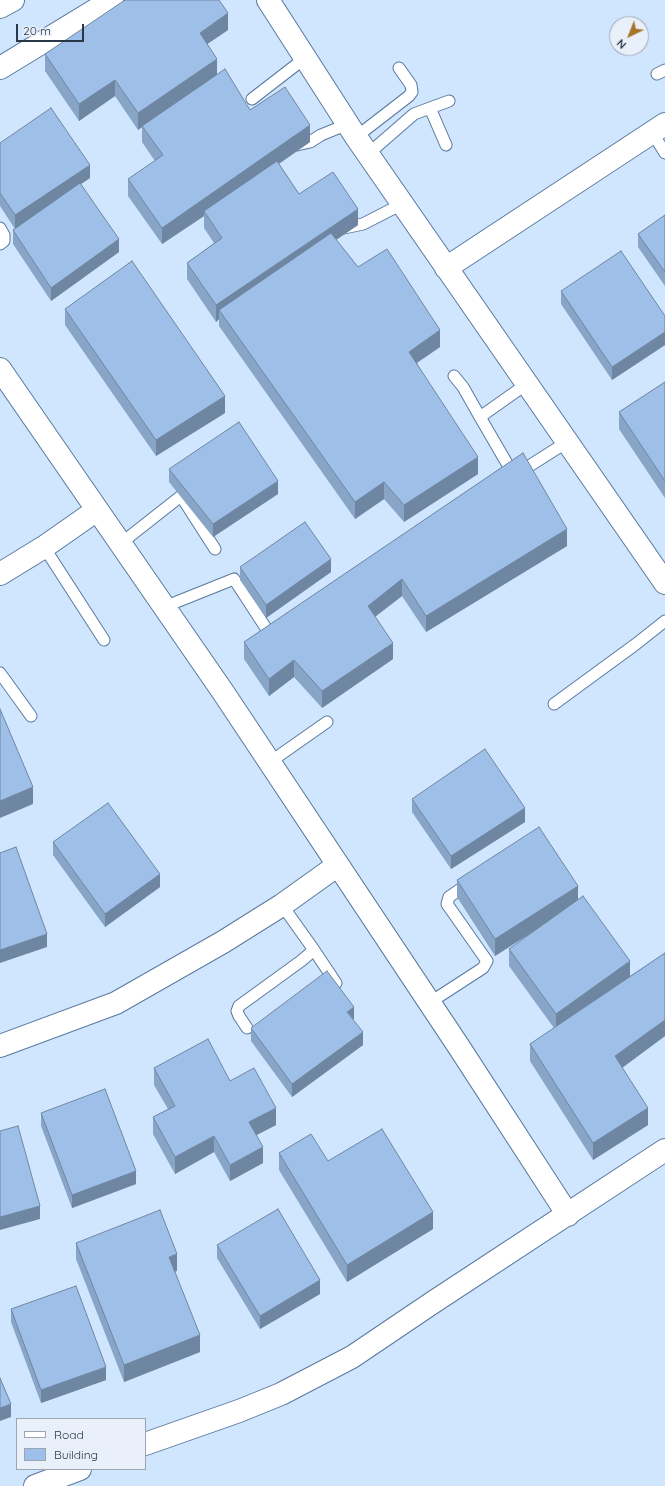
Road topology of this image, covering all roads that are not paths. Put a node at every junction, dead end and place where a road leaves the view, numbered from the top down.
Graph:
1 (13, 0) edge
2 (112, 0) edge
3 (268, 0) edge
4 (0, 7) edge
5 (306, 58) junction
6 (0, 68) edge
7 (399, 68) dead end
8 (252, 99) dead end
9 (449, 100) dead end
10 (430, 108) junction
11 (658, 128) edge
12 (352, 130) junction
13 (446, 146) dead end
14 (287, 148) edge
15 (368, 154) junction
16 (665, 154) edge
17 (402, 204) junction
18 (0, 228) edge
19 (334, 229) edge
20 (0, 244) edge
21 (446, 268) junction
22 (0, 369) edge
23 (454, 376) dead end
24 (528, 383) junction
25 (480, 417) junction
26 (567, 442) junction
27 (190, 488) edge
28 (181, 496) junction
29 (97, 510) junction
30 (120, 544) junction
31 (44, 547) junction
32 (215, 549) dead end
33 (0, 574) edge
34 (665, 582) edge
35 (164, 607) junction
36 (665, 621) edge
37 (104, 640) dead end
38 (275, 643) edge
39 (0, 674) edge
40 (554, 704) dead end
41 (31, 716) dead end
42 (327, 722) dead end
43 (270, 762) junction
44 (338, 865) junction
45 (480, 876) edge
46 (282, 905) junction
47 (314, 950) junction
48 (336, 983) edge
49 (429, 1003) junction
50 (247, 1028) dead end
51 (0, 1046) edge
52 (665, 1150) edge
53 (568, 1215) junction
54 (146, 1444) edge
55 (77, 1470) edge
56 (35, 1486) edge

1 - 4 street
2 - 6 street
3 - 5 street
5 - 8 lane
5 - 12 street
7 - 12 lane
9 - 10 lane
10 - 13 lane
10 - 15 lane
11 - 16 lane
11 - 21 street
12 - 14 lane
12 - 15 street
15 - 17 street
17 - 19 lane
17 - 21 street
18 - 20 lane
21 - 24 street
22 - 29 street
23 - 25 lane
24 - 25 lane
24 - 26 street
25 - 26 lane
26 - 34 street
27 - 28 lane
28 - 30 lane
28 - 32 lane
29 - 30 street
29 - 31 street
30 - 35 street
31 - 33 street
31 - 37 lane
35 - 38 lane
35 - 43 street
36 - 40 lane
39 - 41 lane
42 - 43 lane
43 - 44 street
44 - 46 street
44 - 49 street
45 - 49 lane
46 - 47 lane
46 - 51 street
47 - 48 lane
47 - 50 lane
49 - 53 street
52 - 53 street
53 - 54 street
55 - 56 street

